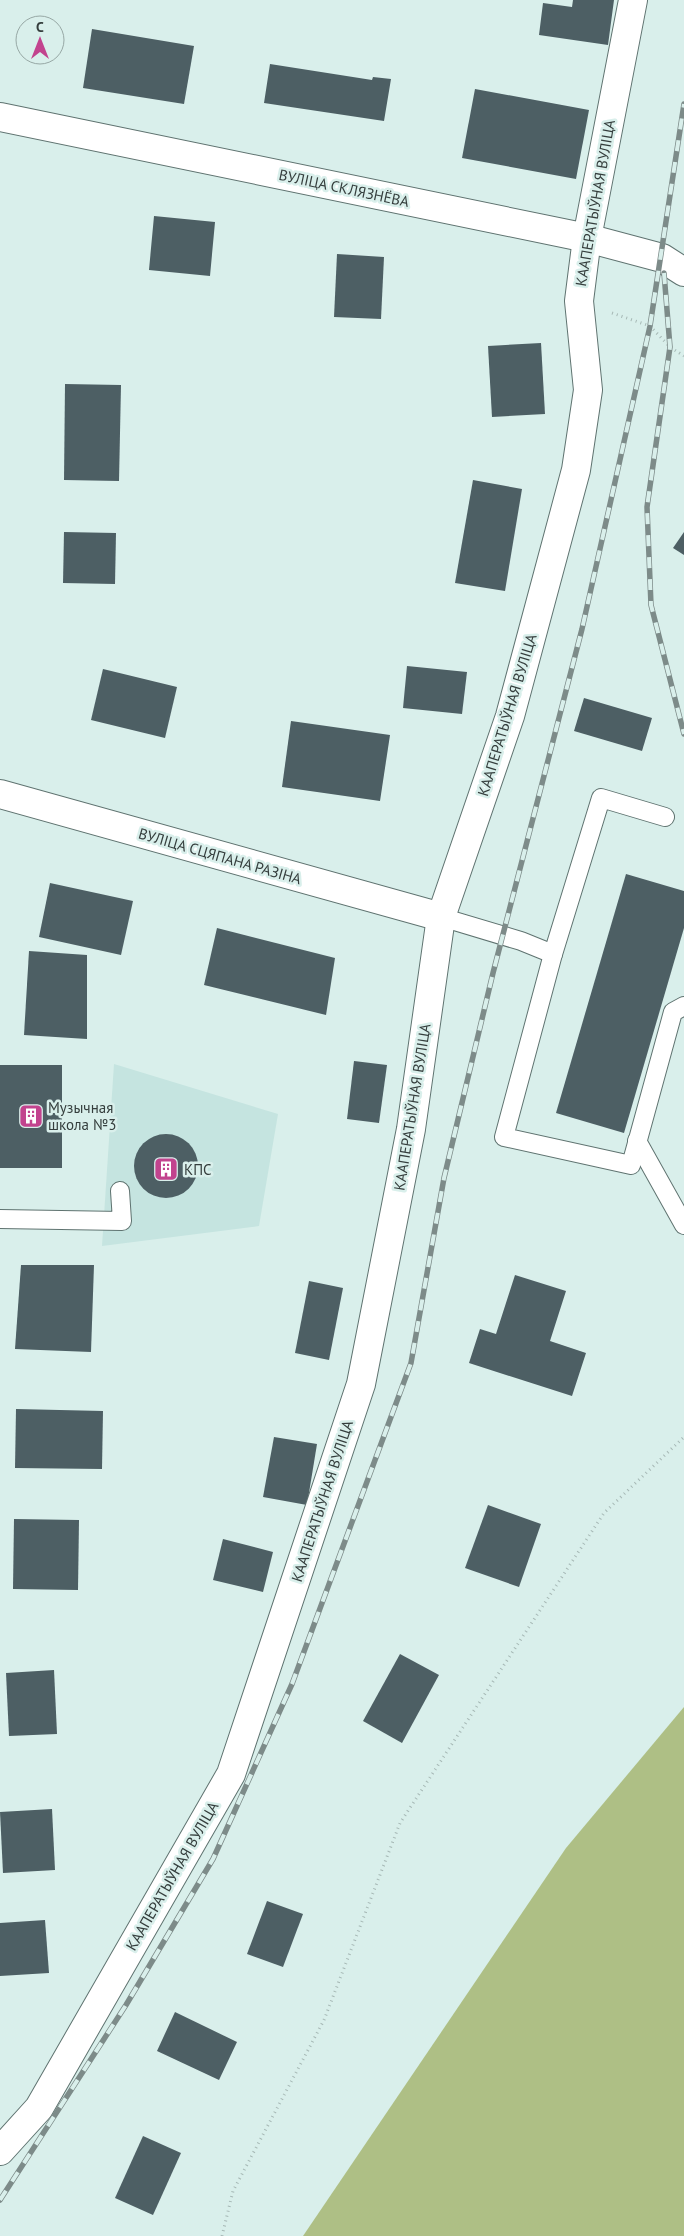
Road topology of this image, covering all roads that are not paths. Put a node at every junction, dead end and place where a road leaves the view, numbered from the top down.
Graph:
1 (633, 0) edge
2 (0, 117) edge
3 (586, 238) junction
4 (684, 272) edge
5 (0, 794) edge
6 (665, 817) dead end
7 (441, 917) junction
8 (553, 954) junction
9 (684, 1006) edge
10 (637, 1142) junction
11 (120, 1191) dead end
12 (0, 1219) edge
13 (684, 1225) edge
14 (0, 2151) edge

1 - 3 street, КААПЕРАТЫЎНАЯ ВУЛІЦА
2 - 3 street, ВУЛІЦА СКЛЯЗНЁВА
3 - 4 street, ВУЛІЦА СКЛЯЗНЁВА
3 - 7 street, КААПЕРАТЫЎНАЯ ВУЛІЦА
5 - 7 street, ВУЛІЦА СЦЯПАНА РАЗІНА
6 - 8 lane
7 - 8 lane
7 - 14 street, КААПЕРАТЫЎНАЯ ВУЛІЦА
8 - 10 lane
9 - 10 lane
10 - 13 lane
11 - 12 lane

